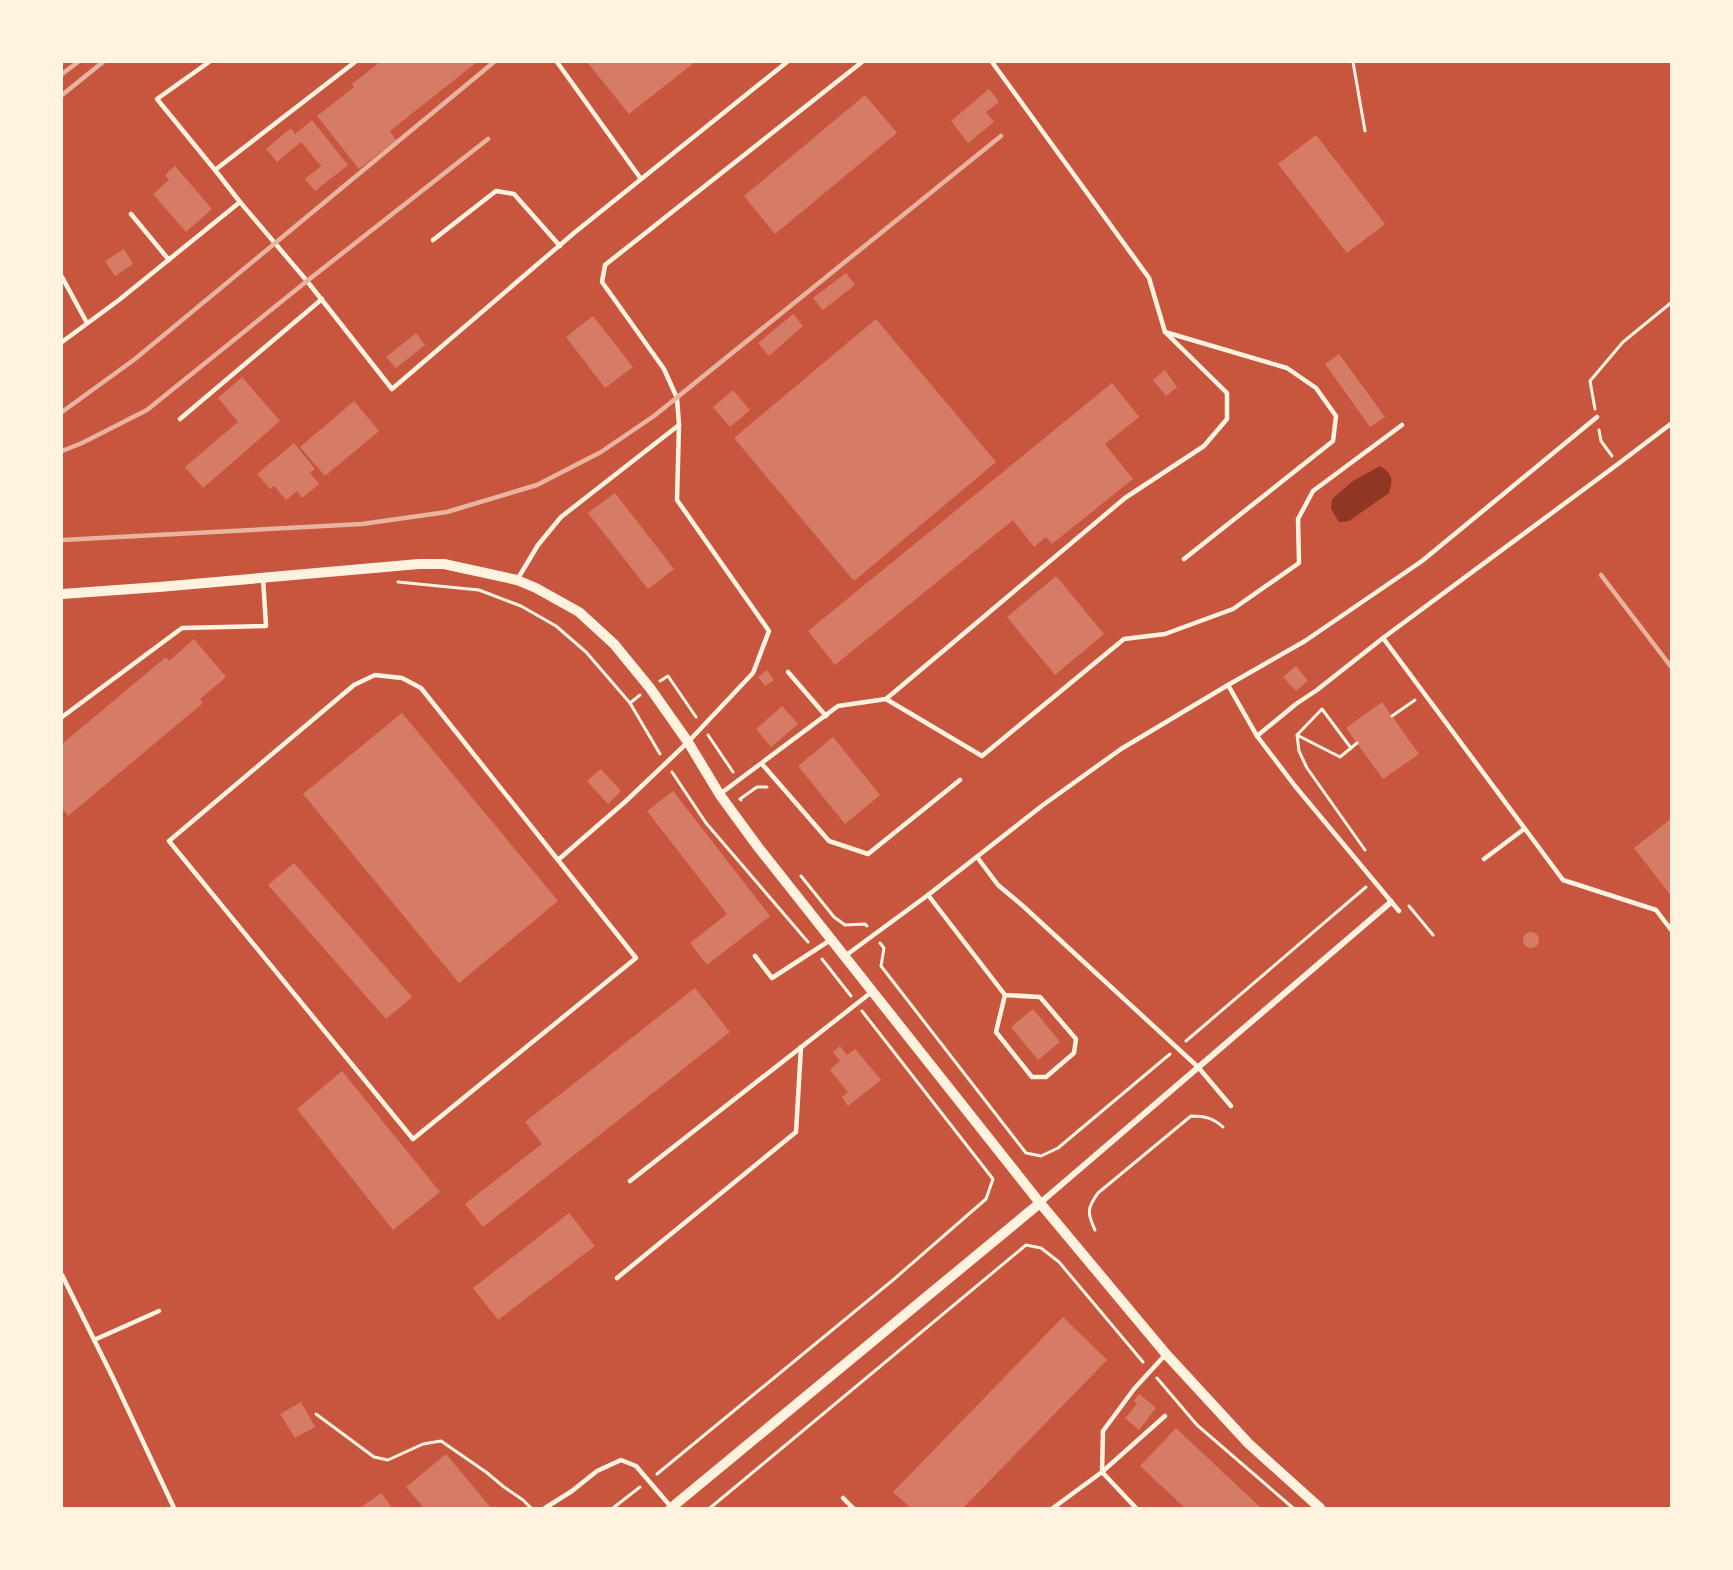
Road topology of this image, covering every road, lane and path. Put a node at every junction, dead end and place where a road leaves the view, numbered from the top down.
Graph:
1 (209, 62) edge
2 (355, 62) edge
3 (557, 62) edge
4 (787, 62) edge
5 (862, 62) edge
6 (992, 62) edge
7 (1353, 62) edge
8 (1365, 131) dead end
9 (215, 170) junction
10 (641, 179) junction
11 (240, 202) junction
12 (132, 214) dead end
13 (433, 240) dead end
14 (560, 246) junction
15 (169, 260) junction
16 (62, 277) edge
17 (322, 299) junction
18 (1671, 302) edge
19 (87, 323) junction
20 (1165, 332) junction
21 (62, 342) edge
22 (1597, 417) junction
23 (180, 419) dead end
24 (1671, 423) edge
25 (679, 425) junction
26 (1402, 425) dead end
27 (1618, 464) junction
28 (1184, 559) dead end
29 (263, 578) junction
30 (517, 580) junction
31 (388, 582) dead end
32 (62, 594) edge
33 (1383, 638) junction
34 (788, 672) dead end
35 (1228, 685) junction
36 (1424, 694) junction
37 (886, 699) junction
38 (826, 716) junction
39 (1392, 716) dead end
40 (62, 717) edge
41 (1297, 735) junction
42 (1257, 736) junction
43 (688, 742) junction
44 (1357, 743) dead end
45 (1352, 747) junction
46 (666, 763) junction
47 (762, 764) junction
48 (960, 780) dead end
49 (777, 782) junction
50 (720, 795) junction
51 (747, 808) dead end
52 (1524, 828) junction
53 (1368, 854) dead end
54 (977, 857) junction
55 (1484, 859) dead end
56 (558, 860) junction
57 (798, 872) dead end
58 (1374, 881) junction
59 (927, 896) junction
60 (1404, 900) dead end
61 (1391, 902) junction
62 (1399, 911) dead end
63 (1671, 931) edge
64 (874, 935) junction
65 (1433, 935) dead end
66 (832, 939) junction
67 (815, 950) junction
68 (755, 956) dead end
69 (845, 956) junction
70 (873, 991) junction
71 (1005, 994) junction
72 (857, 1004) junction
73 (801, 1047) junction
74 (1177, 1048) junction
75 (1198, 1067) junction
76 (1231, 1106) dead end
77 (1223, 1127) dead end
78 (630, 1180) dead end
79 (1040, 1203) junction
80 (1095, 1230) dead end
81 (1026, 1245) dead end
82 (62, 1275) edge
83 (617, 1278) dead end
84 (159, 1311) dead end
85 (94, 1340) junction
86 (1166, 1354) junction
87 (316, 1414) dead end
88 (1165, 1416) dead end
89 (1102, 1472) junction
90 (649, 1480) junction
91 (843, 1497) dead end
92 (671, 1508) edge
93 (174, 1509) edge
94 (531, 1509) edge
95 (545, 1509) edge
96 (614, 1509) edge
97 (710, 1509) edge
98 (853, 1509) edge
99 (1053, 1509) edge
100 (1136, 1509) edge
101 (1320, 1509) edge

1 - 9 lane
2 - 9 lane
3 - 10 lane
4 - 10 lane
5 - 25 lane
6 - 20 lane
7 - 8 path
9 - 11 lane
10 - 14 lane
11 - 15 lane
11 - 17 lane
12 - 15 lane
13 - 14 lane
14 - 17 lane
15 - 19 lane
16 - 19 lane
17 - 23 lane
18 - 22 path
19 - 21 lane
20 - 28 lane
20 - 37 lane
22 - 27 path
22 - 35 lane
24 - 27 lane
25 - 30 lane
25 - 43 lane
26 - 37 lane
27 - 33 lane
29 - 30 street
29 - 32 street
29 - 40 lane
30 - 43 street
31 - 46 path
33 - 36 lane
33 - 42 lane
34 - 38 lane
35 - 42 lane
35 - 54 lane
36 - 39 path
36 - 52 lane
37 - 38 lane
38 - 47 lane
41 - 45 path
41 - 45 path
41 - 53 path
42 - 58 lane
43 - 46 lane
43 - 50 street
44 - 45 path
46 - 56 lane
46 - 67 path
47 - 49 lane
47 - 50 lane
48 - 49 lane
49 - 51 path
50 - 66 street
52 - 55 lane
52 - 63 lane
54 - 59 lane
54 - 74 lane
56 - 56 lane
57 - 64 path
58 - 61 lane
58 - 74 path
59 - 64 lane
59 - 71 lane
60 - 65 path
61 - 62 lane
61 - 75 street
64 - 69 lane
64 - 74 path
66 - 67 lane
66 - 69 street
67 - 68 lane
67 - 72 path
69 - 70 street
70 - 72 lane
70 - 79 street
71 - 71 lane
72 - 73 lane
72 - 90 path
73 - 78 lane
73 - 83 lane
74 - 75 lane
75 - 76 lane
75 - 79 street
77 - 80 path
79 - 86 street
79 - 92 street
81 - 97 path
82 - 85 lane
84 - 85 lane
85 - 93 lane
86 - 89 lane
86 - 101 street
87 - 94 path
88 - 89 lane
89 - 99 lane
89 - 100 lane
90 - 92 lane
90 - 95 lane
90 - 96 path
91 - 98 lane

